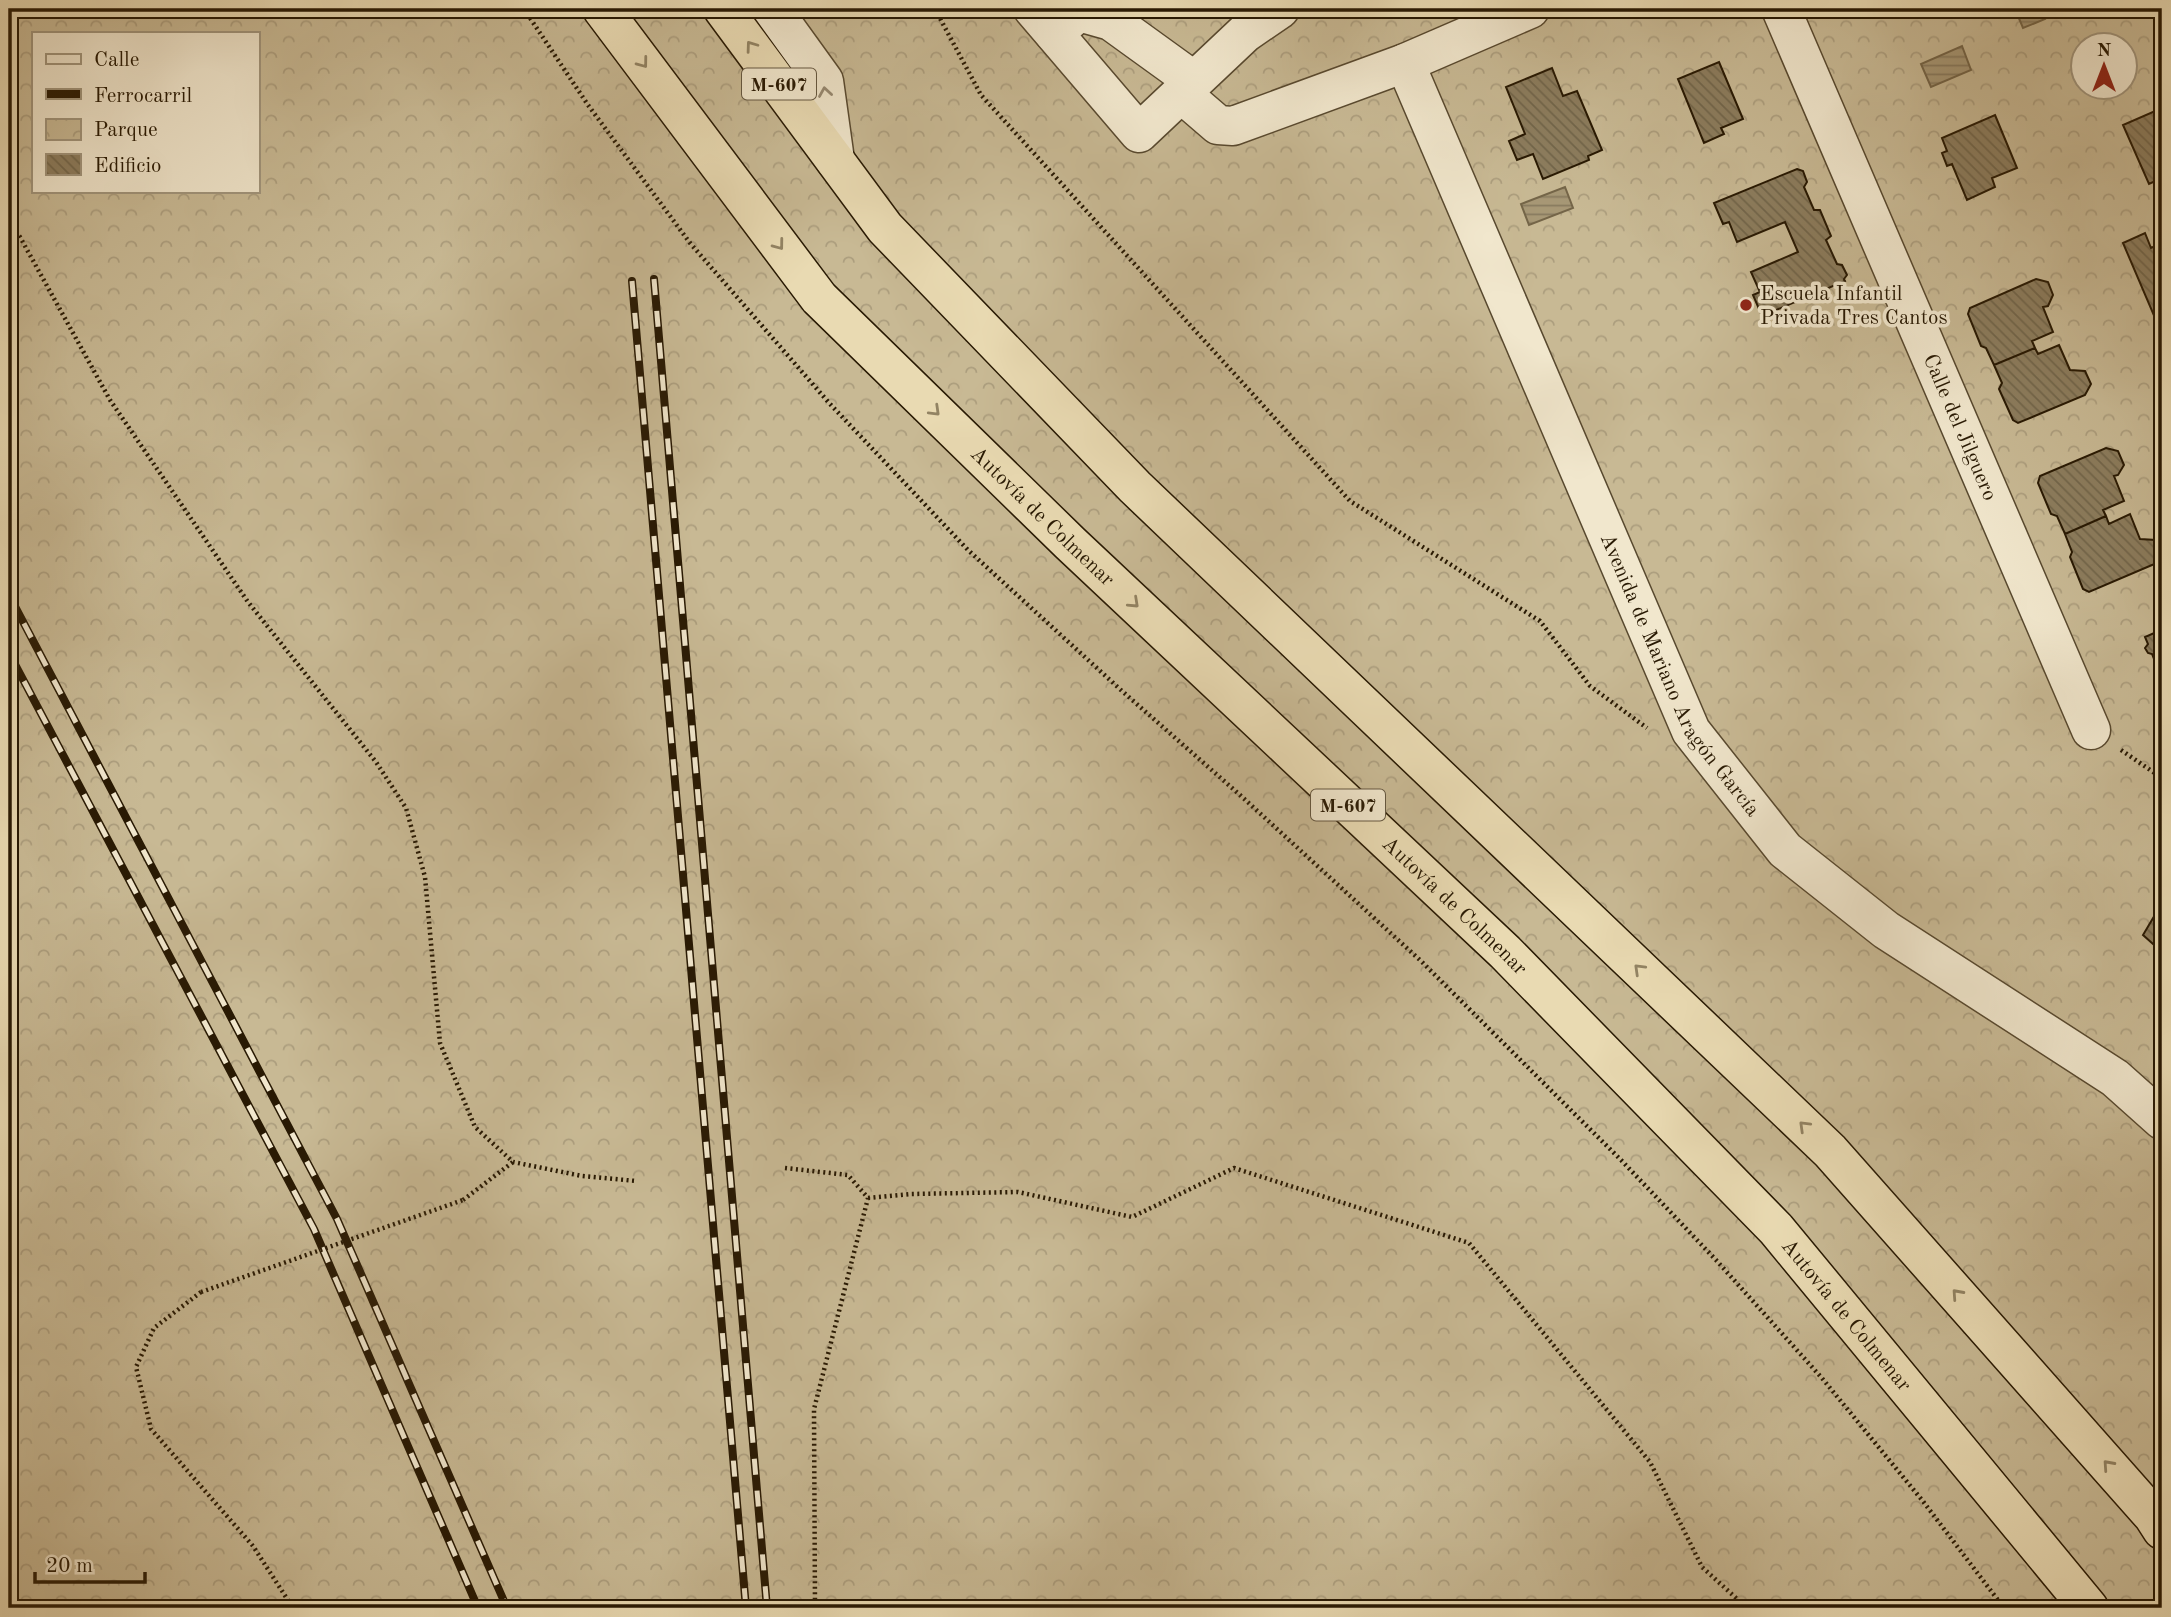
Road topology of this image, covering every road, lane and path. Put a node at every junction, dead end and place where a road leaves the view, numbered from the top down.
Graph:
1 (524, 9) edge
2 (602, 9) edge
3 (723, 9) edge
4 (772, 9) edge
5 (935, 9) edge
6 (1280, 9) edge
7 (1530, 9) edge
8 (1782, 9) edge
9 (1043, 21) edge
10 (1405, 63) junction
11 (1188, 88) junction
12 (835, 160) junction
13 (9, 223) edge
14 (2091, 730) joint
15 (1655, 733) dead end
16 (2162, 778) edge
17 (2162, 1120) edge
18 (513, 1162) junction
19 (785, 1168) dead end
20 (636, 1181) dead end
21 (868, 1198) junction
22 (2159, 1523) edge
23 (293, 1608) edge
24 (815, 1608) edge
25 (1748, 1608) edge
26 (2004, 1608) edge
27 (2089, 1608) edge

1 - 26 path
2 -> 27 highway, Autovía de Colmenar / M-607
12 -> 3 highway, M-607
12 -> 4 street
5 - 15 path
6 - 11 street
7 - 10 street
8 - 14 street, Calle del Jilguero
9 - 11 street
9 - 11 street
10 - 11 street
10 - 17 street, Avenida de Mariano Aragón García
22 -> 12 highway, M-607
13 - 18 path
14 - 16 path
18 - 20 path
18 - 23 path, bridge
19 - 21 path
21 - 24 path
21 - 25 path

